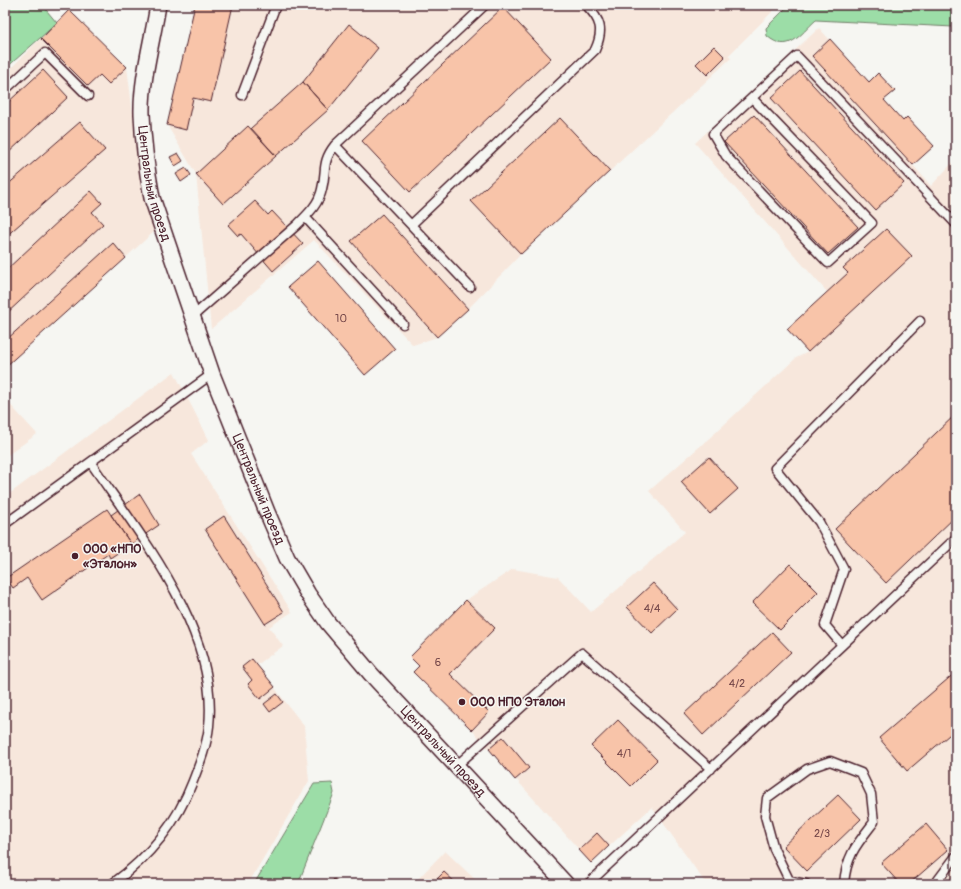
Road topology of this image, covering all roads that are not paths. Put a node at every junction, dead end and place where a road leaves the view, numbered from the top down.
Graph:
1 (158, 5) edge
2 (276, 5) edge
3 (485, 5) edge
4 (586, 5) edge
5 (5, 90) edge
6 (242, 95) dead end
7 (88, 96) dead end
8 (752, 98) junction
9 (335, 145) junction
10 (305, 217) junction
11 (412, 224) junction
12 (956, 224) edge
13 (470, 287) dead end
14 (192, 317) junction
15 (920, 321) dead end
16 (403, 324) dead end
17 (212, 374) junction
18 (91, 462) junction
19 (5, 524) edge
20 (956, 538) edge
21 (842, 645) junction
22 (456, 766) junction
23 (711, 769) junction
24 (956, 856) edge
25 (560, 882) edge
26 (112, 884) edge
27 (588, 884) edge
28 (806, 884) edge
29 (844, 884) edge
30 (935, 884) edge

1 - 14 street, Центральный проезд
2 - 6 lane
3 - 9 lane
4 - 11 lane
5 - 7 lane
8 - 8 lane
8 - 12 lane
9 - 10 lane
9 - 11 lane
10 - 14 lane
10 - 16 lane
11 - 13 lane
14 - 17 street, Центральный проезд
15 - 21 lane
17 - 18 lane
17 - 22 street, Центральный проезд
18 - 19 lane
18 - 26 lane
20 - 21 lane
21 - 23 lane
22 - 23 lane
22 - 25 street, Центральный проезд
23 - 27 lane
24 - 30 lane
28 - 29 lane

